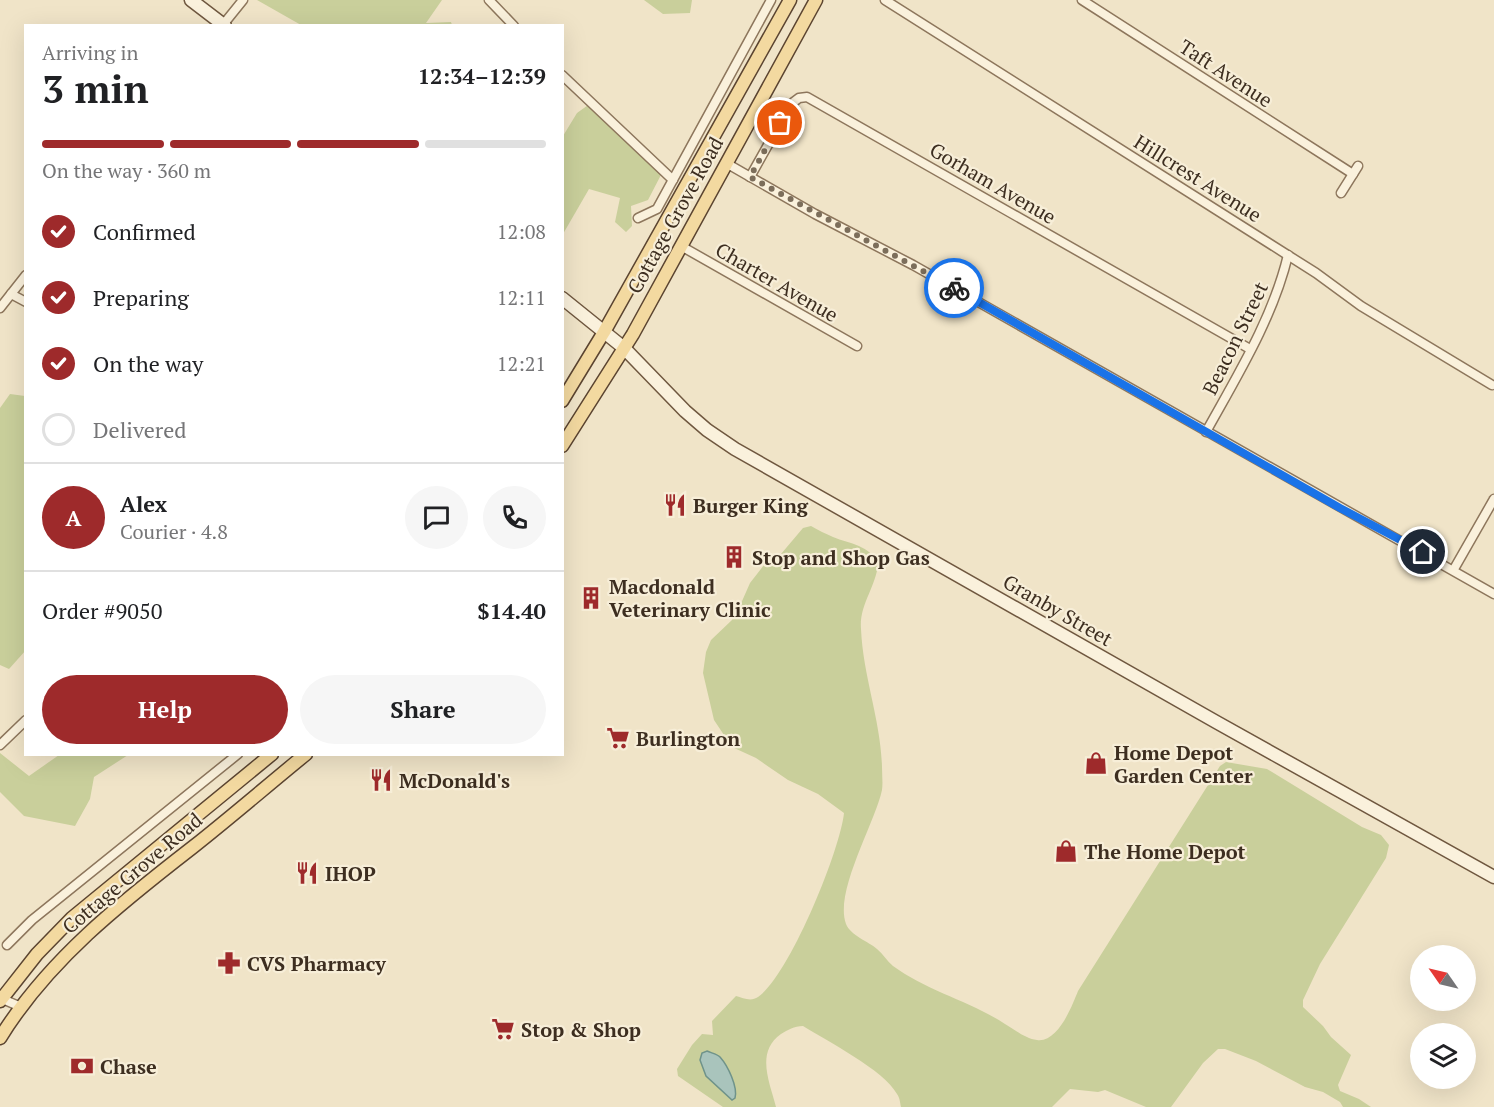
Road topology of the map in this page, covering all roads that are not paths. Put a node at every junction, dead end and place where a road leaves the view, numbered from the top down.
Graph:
1 (191, 0) edge
2 (243, 0) edge
3 (489, 0) edge
4 (771, 0) edge
5 (790, 0) edge
6 (816, 0) edge
7 (885, 0) edge
8 (1082, 0) edge
9 (223, 24) edge
10 (225, 24) edge
11 (512, 24) edge
12 (564, 77) edge
13 (726, 163) junction
14 (1358, 166) dead end
15 (1353, 174) junction
16 (750, 177) junction
17 (673, 180) junction
18 (1341, 193) dead end
19 (638, 219) dead end
20 (681, 246) junction
21 (1288, 255) junction
22 (24, 278) edge
23 (11, 294) junction
24 (564, 300) edge
25 (24, 301) edge
26 (0, 308) edge
27 (604, 332) junction
28 (857, 346) dead end
29 (624, 348) junction
30 (1250, 349) junction
31 (1492, 385) dead end
32 (564, 398) edge
33 (1206, 432) junction
34 (564, 443) edge
35 (1494, 499) edge
36 (1454, 569) junction
37 (1494, 594) edge
38 (24, 722) edge
39 (0, 745) edge
40 (235, 756) edge
41 (270, 756) edge
42 (304, 756) edge
43 (181, 829) junction
44 (194, 846) junction
45 (1494, 877) edge
46 (7, 945) dead end
47 (1, 999) edge
48 (21, 1008) junction
49 (0, 1038) edge

1 - 9 main road
2 - 10 street
3 - 11 street
4 - 17 street, Cottage Grove Road
5 - 27 main road, Cottage Grove Road
6 - 13 main road, Cottage Grove Road
7 - 21 street, Hillcrest Avenue
8 - 15 street, Taft Avenue
12 - 17 street
13 - 16 street
13 - 20 main road, Cottage Grove Road
14 - 15 street
15 - 18 street
16 - 30 street, Gorham Avenue
16 - 33 street
17 - 19 street, Cottage Grove Road
20 - 28 street, Charter Avenue
20 - 29 main road, Cottage Grove Road
21 - 30 street, Beacon Street
21 - 31 street, Hillcrest Avenue
22 - 23 street
23 - 25 street
23 - 26 street
24 - 27 main road, Granby Street
27 - 29 main road, Granby Street
27 - 32 main road, Cottage Grove Road
29 - 34 main road, Cottage Grove Road
29 - 45 main road, Granby Street
30 - 33 street, Beacon Street
33 - 36 street
35 - 36 street
36 - 37 street
38 - 39 street
40 - 46 street, Cottage Grove Road
41 - 43 main road, Cottage Grove Road
42 - 44 main road, Cottage Grove Road
43 - 44 main road
43 - 47 main road, Cottage Grove Road
44 - 48 main road, Cottage Grove Road
47 - 48 street
48 - 49 main road, Cottage Grove Road

